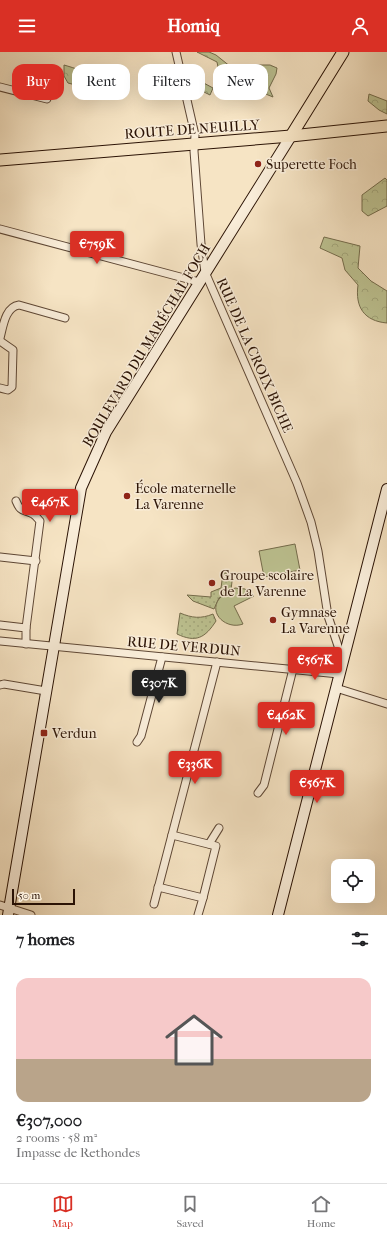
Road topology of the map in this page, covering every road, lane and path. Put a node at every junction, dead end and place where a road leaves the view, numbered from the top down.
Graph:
1 (176, 52) edge
2 (343, 52) edge
3 (0, 86) edge
4 (12, 89) edge
5 (387, 126) edge
6 (291, 136) junction
7 (194, 143) junction
8 (0, 160) edge
9 (0, 229) edge
10 (205, 272) junction
11 (199, 282) junction
12 (65, 318) dead end
13 (0, 340) edge
14 (0, 388) edge
15 (387, 489) edge
16 (16, 501) dead end
17 (0, 557) edge
18 (36, 561) junction
19 (0, 625) edge
20 (26, 628) junction
21 (0, 642) edge
22 (26, 644) junction
23 (53, 647) junction
24 (162, 657) junction
25 (343, 661) junction
26 (217, 662) junction
27 (293, 669) junction
28 (339, 674) junction
29 (0, 685) edge
30 (336, 688) junction
31 (46, 691) junction
32 (387, 704) edge
33 (137, 742) dead end
34 (258, 793) dead end
35 (219, 828) dead end
36 (172, 835) junction
37 (209, 844) junction
38 (158, 887) junction
39 (203, 898) junction
40 (154, 904) dead end
41 (6, 910) edge
42 (31, 915) edge
43 (198, 915) edge
44 (278, 915) edge

1 - 7 street, RUE DE LA CROIX BICHE
2 - 6 main road
3 - 4 street
5 - 6 main road, ROUTE DE NEUILLY
6 - 7 main road, ROUTE DE NEUILLY
6 - 10 main road, BOULEVARD DU MARÉCHAL FOCH
7 - 8 main road, ROUTE DE NEUILLY
7 - 10 street, RUE DE LA CROIX BICHE
9 - 11 street
10 - 11 main road, BOULEVARD DU MARÉCHAL FOCH
10 - 25 street, RUE DE LA CROIX BICHE
11 - 23 main road, BOULEVARD DU MARÉCHAL FOCH
12 - 13 street
13 - 14 street
15 - 25 main road
16 - 18 street
17 - 18 street
18 - 20 street
19 - 20 street
20 - 22 street
21 - 22 street, RUE DE VERDUN
22 - 23 street, RUE DE VERDUN
23 - 24 street, RUE DE VERDUN
23 - 31 main road, BOULEVARD DU MARÉCHAL FOCH
24 - 26 street, RUE DE VERDUN
24 - 33 street
25 - 28 main road
26 - 27 street, RUE DE VERDUN
26 - 36 street
27 - 28 street, RUE DE VERDUN
27 - 34 street
28 - 30 main road
29 - 31 street
30 - 32 street
30 - 44 main road
31 - 41 main road, BOULEVARD DU MARÉCHAL FOCH
35 - 37 street
36 - 37 street
36 - 38 street
37 - 39 street
38 - 39 street
38 - 40 street
39 - 43 street
41 - 42 street

